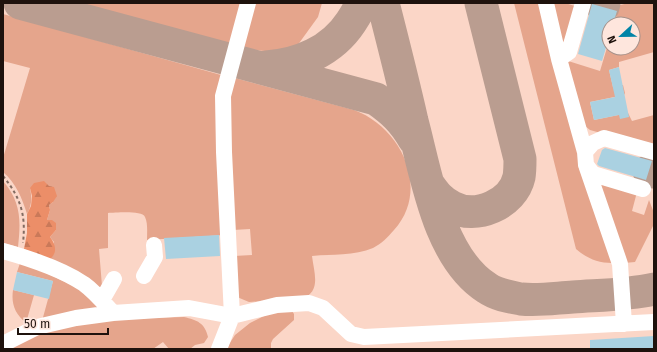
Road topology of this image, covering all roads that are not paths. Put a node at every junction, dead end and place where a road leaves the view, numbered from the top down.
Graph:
1 (248, 3) edge
2 (546, 3) edge
3 (583, 3) edge
4 (559, 59) junction
5 (654, 152) edge
6 (586, 158) junction
7 (643, 189) dead end
8 (154, 245) dead end
9 (3, 251) edge
10 (144, 276) dead end
11 (114, 279) dead end
12 (102, 300) junction
13 (112, 313) junction
14 (232, 316) junction
15 (654, 322) edge
16 (624, 324) junction
17 (3, 344) edge
18 (219, 349) edge

1 - 14 lane
2 - 4 lane
3 - 4 lane
4 - 6 lane
5 - 6 lane
6 - 7 lane
6 - 16 lane
8 - 10 lane
9 - 12 lane
11 - 12 lane
12 - 13 lane
13 - 14 lane
13 - 17 lane
14 - 16 lane
14 - 18 lane
15 - 16 lane

